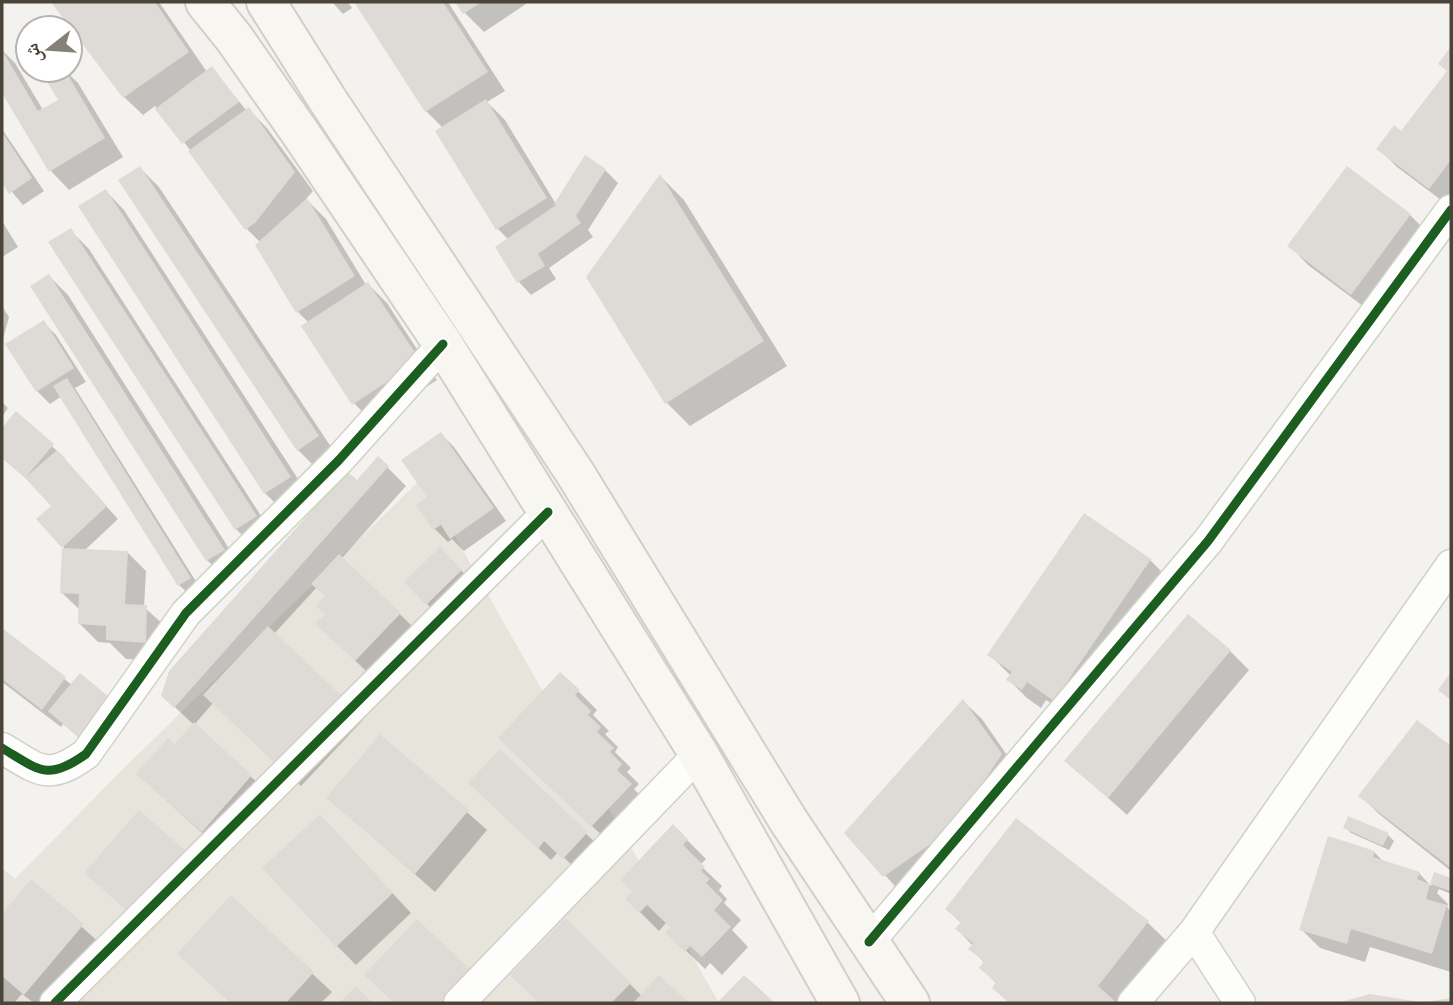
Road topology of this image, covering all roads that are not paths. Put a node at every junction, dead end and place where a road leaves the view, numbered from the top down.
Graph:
1 (205, 2) edge
2 (266, 2) edge
3 (1451, 210) edge
4 (443, 344) junction
5 (548, 512) junction
6 (1451, 565) edge
7 (2, 748) edge
8 (699, 754) junction
9 (1194, 932) junction
10 (869, 942) junction
11 (55, 1003) edge
12 (459, 1003) edge
13 (840, 1003) edge
14 (910, 1003) edge
15 (1133, 1003) edge
16 (1240, 1003) edge

1 - 4 main road
2 - 10 main road
3 - 10 street
4 - 5 main road
4 - 7 street
5 - 8 main road
5 - 11 street
6 - 9 street
8 - 12 street
8 - 13 main road
9 - 15 street
9 - 16 street
10 - 14 main road

